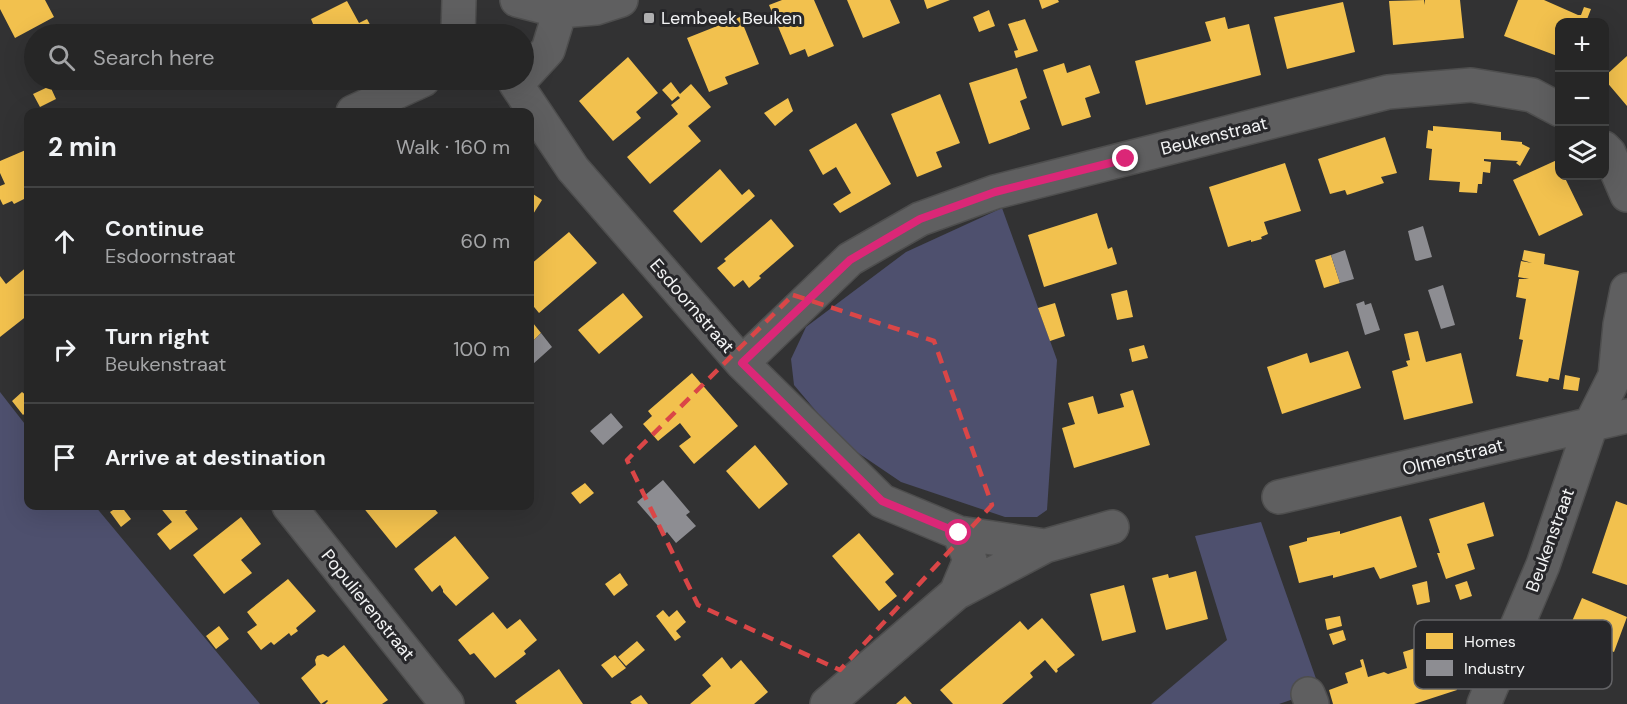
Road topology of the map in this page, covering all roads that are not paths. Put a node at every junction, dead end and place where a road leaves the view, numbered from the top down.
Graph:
1 (459, 0) edge
2 (518, 0) edge
3 (621, 0) edge
4 (560, 11) junction
5 (458, 24) edge
6 (534, 64) edge
7 (401, 90) edge
8 (522, 90) edge
9 (1555, 107) edge
10 (362, 108) edge
11 (534, 108) edge
12 (534, 108) edge
13 (1609, 153) edge
14 (1627, 195) edge
15 (1627, 290) edge
16 (742, 363) junction
17 (1621, 382) edge
18 (1627, 416) edge
19 (1592, 423) junction
20 (1279, 497) dead end
21 (292, 510) edge
22 (1112, 527) dead end
23 (959, 533) junction
24 (1045, 546) junction
25 (956, 593) junction
26 (1520, 620) edge
27 (1490, 689) edge
28 (447, 704) edge
29 (826, 704) edge
30 (1484, 704) edge

1 - 5 street
2 - 4 street
3 - 4 street
4 - 6 street
7 - 10 street
8 - 11 street, Esdoornstraat
9 - 16 street, Beukenstraat
12 - 16 street, Esdoornstraat
13 - 14 street
15 - 17 street, Beukenstraat
16 - 23 street, Esdoornstraat
17 - 19 street, Beukenstraat
18 - 19 street, Olmenstraat
19 - 20 street, Olmenstraat
19 - 26 street, Beukenstraat
21 - 28 street, Populierenstraat
22 - 24 street, Esdoornstraat
23 - 24 street, Esdoornstraat
23 - 25 street, Esdoornstraat
24 - 25 street, Esdoornstraat
25 - 29 street, Esdoornstraat
27 - 30 street, Beukenstraat

